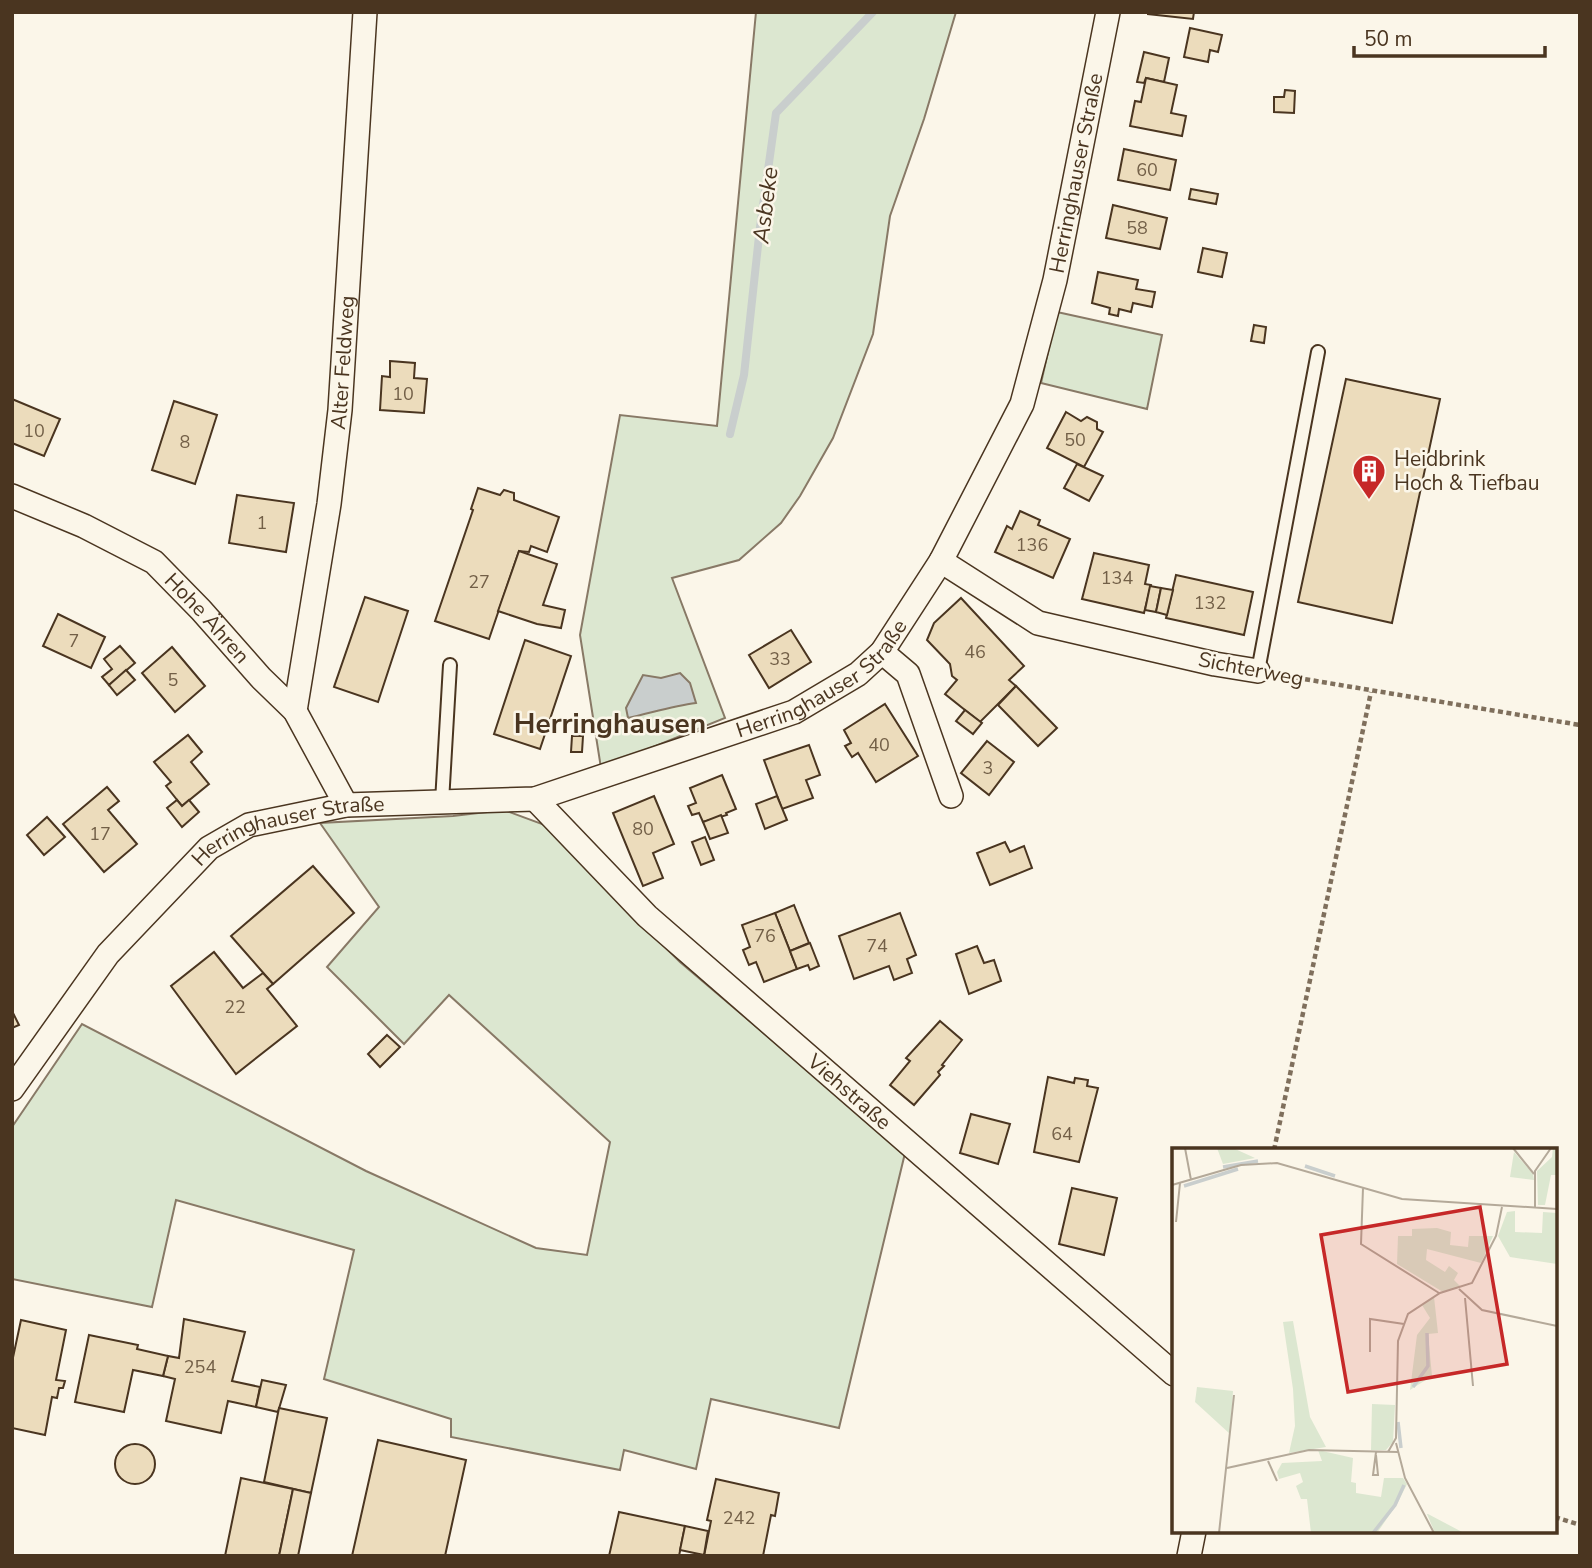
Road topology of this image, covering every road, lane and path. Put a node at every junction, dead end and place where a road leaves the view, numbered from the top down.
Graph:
1 (365, 12) edge
2 (1108, 12) edge
3 (1318, 352) dead end
4 (12, 496) edge
5 (941, 561) junction
6 (882, 652) junction
7 (450, 665) dead end
8 (1258, 671) junction
9 (1371, 692) junction
10 (295, 711) junction
11 (1580, 725) edge
12 (951, 796) dead end
13 (534, 799) junction
14 (442, 802) junction
15 (346, 805) junction
16 (12, 1089) edge
17 (1274, 1148) edge
18 (1172, 1372) edge
19 (1557, 1518) edge
20 (1580, 1525) edge
21 (1194, 1533) edge
22 (1189, 1556) edge

1 - 10 street, Alter Feldweg
2 - 5 street, Herringhauser Straße
3 - 8 lane
4 - 10 street, Hohe Ähren
5 - 6 street, Herringhauser Straße
5 - 8 street, Sichterweg
6 - 12 street
6 - 13 street, Herringhauser Straße
7 - 14 lane
8 - 9 path, Sichterweg
9 - 11 path, Sichterweg
9 - 17 path
10 - 15 street, Hohe Ähren
13 - 14 street, Herringhauser Straße
13 - 18 street, Viehstraße
14 - 15 street, Herringhauser Straße
15 - 16 street, Herringhauser Straße
19 - 20 path
21 - 22 street

